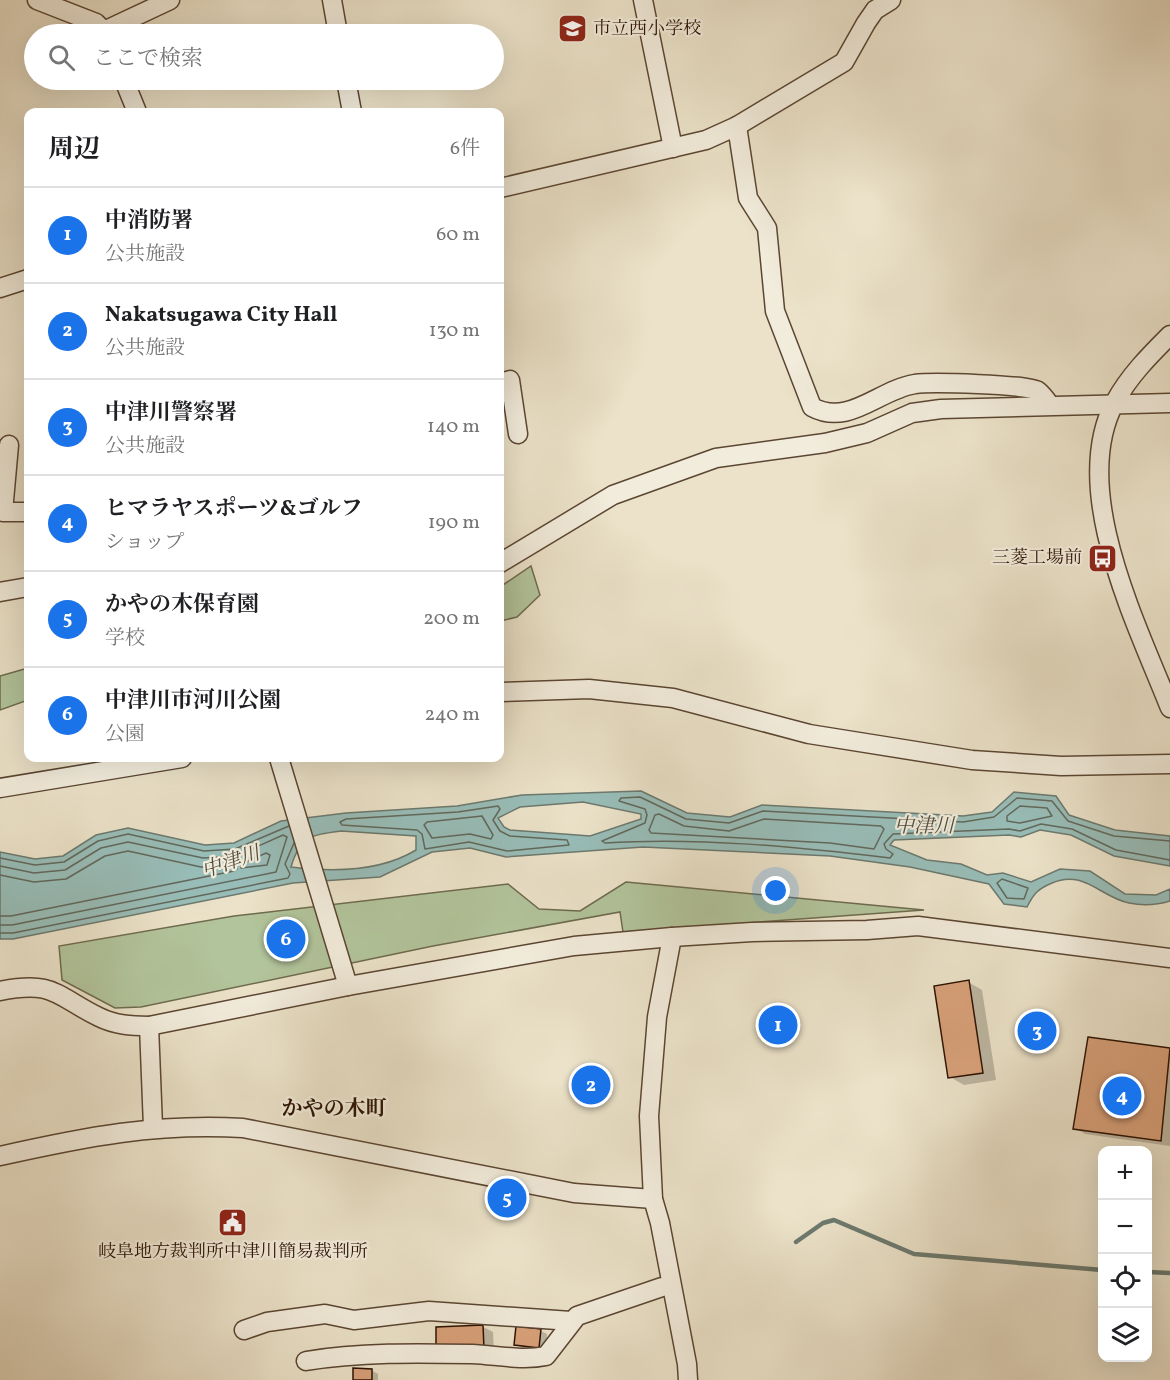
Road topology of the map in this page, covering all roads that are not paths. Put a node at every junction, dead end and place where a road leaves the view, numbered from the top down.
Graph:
1 (37, 0) edge
2 (170, 0) edge
3 (332, 0) edge
4 (643, 0) edge
5 (891, 0) edge
6 (97, 24) edge
7 (123, 24) edge
8 (336, 24) edge
9 (128, 90) edge
10 (348, 90) edge
11 (135, 108) edge
12 (350, 108) edge
13 (737, 126) junction
14 (673, 148) junction
15 (504, 187) edge
16 (24, 280) edge
17 (0, 288) edge
18 (1170, 334) edge
19 (504, 382) edge
20 (1114, 403) junction
21 (1170, 403) edge
22 (1050, 405) junction
23 (518, 434) dead end
24 (9, 445) dead end
25 (24, 512) edge
26 (504, 562) edge
27 (24, 588) edge
28 (0, 592) edge
29 (504, 692) edge
30 (1170, 708) edge
31 (159, 762) edge
32 (280, 762) edge
33 (1170, 764) edge
34 (0, 788) edge
35 (672, 937) junction
36 (1170, 958) edge
37 (348, 986) junction
38 (0, 991) edge
39 (149, 1026) junction
40 (153, 1127) junction
41 (0, 1156) edge
42 (653, 1199) junction
43 (662, 1287) dead end
44 (572, 1321) junction
45 (244, 1330) dead end
46 (306, 1361) dead end
47 (688, 1380) edge

1 - 6 street
2 - 7 street
3 - 8 street
4 - 14 street
5 - 13 street
9 - 11 street
10 - 12 street
13 - 14 street
13 - 22 street
14 - 15 street
16 - 17 street
18 - 20 street
19 - 23 street
20 - 21 street
20 - 22 street
20 - 30 street
22 - 26 street
24 - 25 street
27 - 28 street
29 - 33 street
31 - 34 street
32 - 37 street
35 - 36 street
35 - 37 street
35 - 42 street
37 - 39 street
38 - 39 street
39 - 40 street
40 - 41 street
40 - 42 street
42 - 47 street
43 - 44 street
44 - 45 street
44 - 46 street

